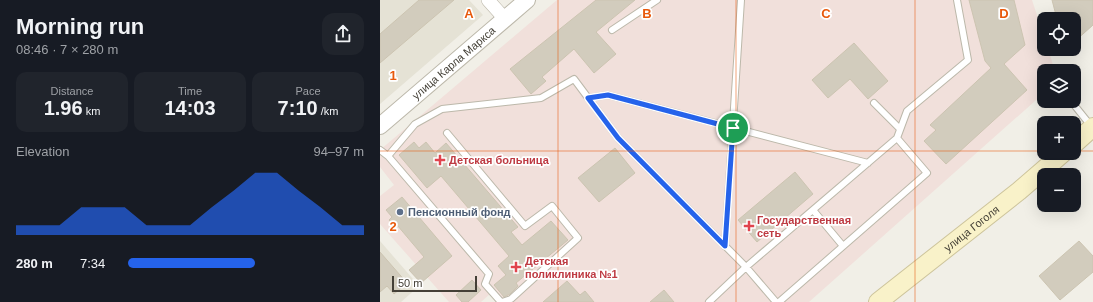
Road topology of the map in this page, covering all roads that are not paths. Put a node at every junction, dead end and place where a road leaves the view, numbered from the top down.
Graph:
1 (488, 0) edge
2 (527, 0) edge
3 (657, 0) edge
4 (740, 0) edge
5 (957, 0) edge
6 (505, 19) junction
7 (612, 30) dead end
8 (588, 98) junction
9 (874, 103) dead end
10 (1076, 108) edge
11 (380, 126) edge
12 (1093, 127) edge
13 (733, 128) junction
14 (900, 129) junction
15 (447, 133) dead end
16 (896, 138) junction
17 (1081, 138) edge
18 (380, 150) edge
19 (388, 156) junction
20 (1055, 160) edge
21 (868, 163) junction
22 (813, 210) junction
23 (725, 246) junction
24 (843, 246) junction
25 (746, 267) junction
26 (888, 299) edge
27 (502, 302) edge
28 (709, 302) edge
29 (778, 302) edge

1 - 6 street
2 - 6 street, улица Карла Маркса
3 - 7 lane
4 - 13 lane
5 - 14 lane
6 - 11 street, улица Карла Маркса
8 - 13 lane
8 - 19 lane
8 - 23 lane
9 - 14 lane
10 - 12 lane
12 - 17 main road
13 - 21 lane
13 - 23 lane
14 - 16 lane
15 - 27 lane
16 - 21 lane
16 - 24 lane
18 - 19 lane
19 - 27 lane
20 - 26 main road, улица Гоголя
21 - 22 lane
22 - 24 lane
22 - 25 lane
23 - 25 lane
24 - 29 lane
25 - 28 lane
25 - 29 lane

